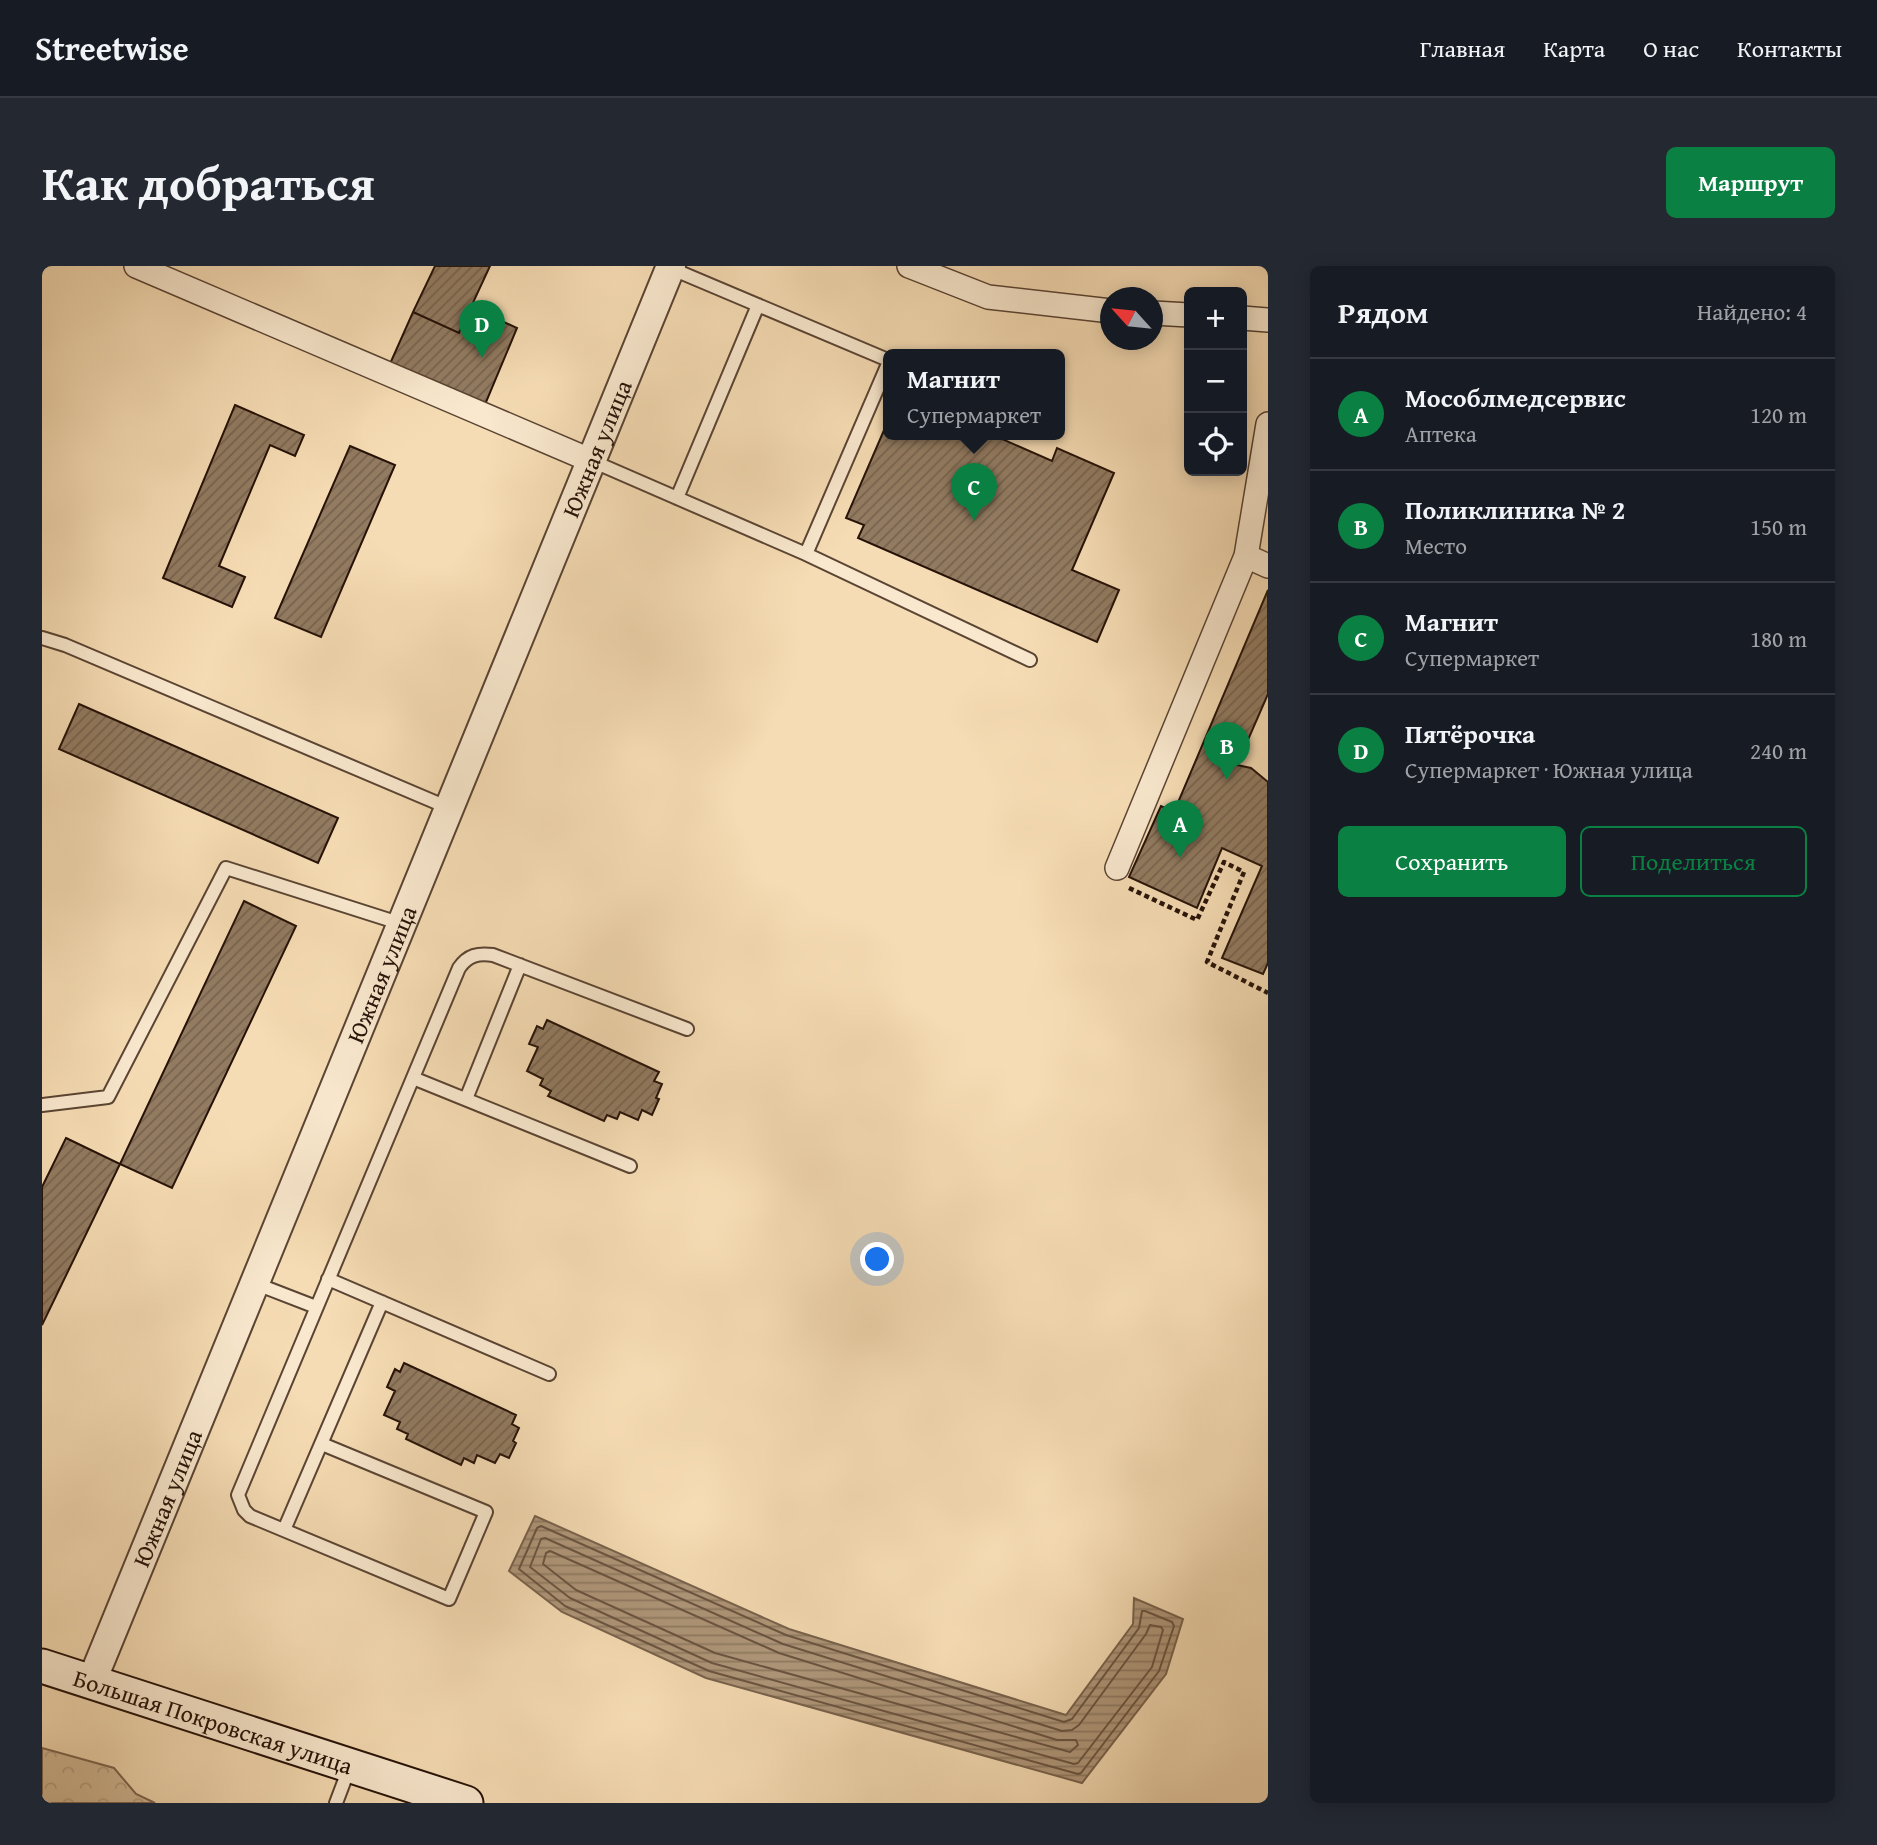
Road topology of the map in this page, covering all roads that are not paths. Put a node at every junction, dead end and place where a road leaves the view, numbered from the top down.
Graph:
1 (136, 266) edge
2 (909, 266) edge
3 (670, 267) edge
4 (758, 305) junction
5 (1100, 310) edge
6 (1163, 314) edge
7 (1184, 315) edge
8 (1247, 318) edge
9 (1268, 320) edge
10 (883, 360) edge
11 (883, 374) edge
12 (1268, 424) edge
13 (592, 461) junction
14 (677, 498) junction
15 (806, 554) junction
16 (1246, 556) junction
17 (1268, 566) edge
18 (42, 638) edge
19 (1030, 660) dead end
20 (449, 808) junction
21 (1121, 877) road end
22 (402, 925) junction
23 (520, 965) junction
24 (687, 1029) dead end
25 (413, 1078) junction
26 (466, 1099) junction
27 (42, 1105) edge
28 (630, 1166) dead end
29 (328, 1279) junction
30 (254, 1283) junction
31 (382, 1302) junction
32 (316, 1307) junction
33 (549, 1374) dead end
34 (322, 1444) junction
35 (284, 1530) junction
36 (42, 1666) edge
37 (91, 1682) junction
38 (350, 1766) junction
39 (336, 1803) edge
40 (466, 1803) edge

1 - 13 street
2 - 5 street
3 - 4 lane
3 - 13 street, Южная улица
4 - 10 lane
4 - 14 lane
6 - 7 street
8 - 9 street
11 - 15 lane
12 - 16 street
13 - 14 lane
13 - 20 street, Южная улица
14 - 15 lane
15 - 19 lane
16 - 17 street
16 - 21 street
18 - 20 lane
20 - 22 street, Южная улица
22 - 27 lane
22 - 30 street, Южная улица
23 - 24 lane
23 - 25 lane
23 - 26 lane
25 - 26 lane
25 - 29 lane
26 - 28 lane
29 - 31 lane
29 - 32 lane
30 - 32 lane
30 - 37 street, Южная улица
31 - 33 lane
31 - 34 lane
32 - 35 lane
34 - 35 lane
34 - 35 lane
36 - 37 main road, Большая Покровская улица
37 - 38 main road, Большая Покровская улица
38 - 39 lane
38 - 40 main road, Большая Покровская улица

